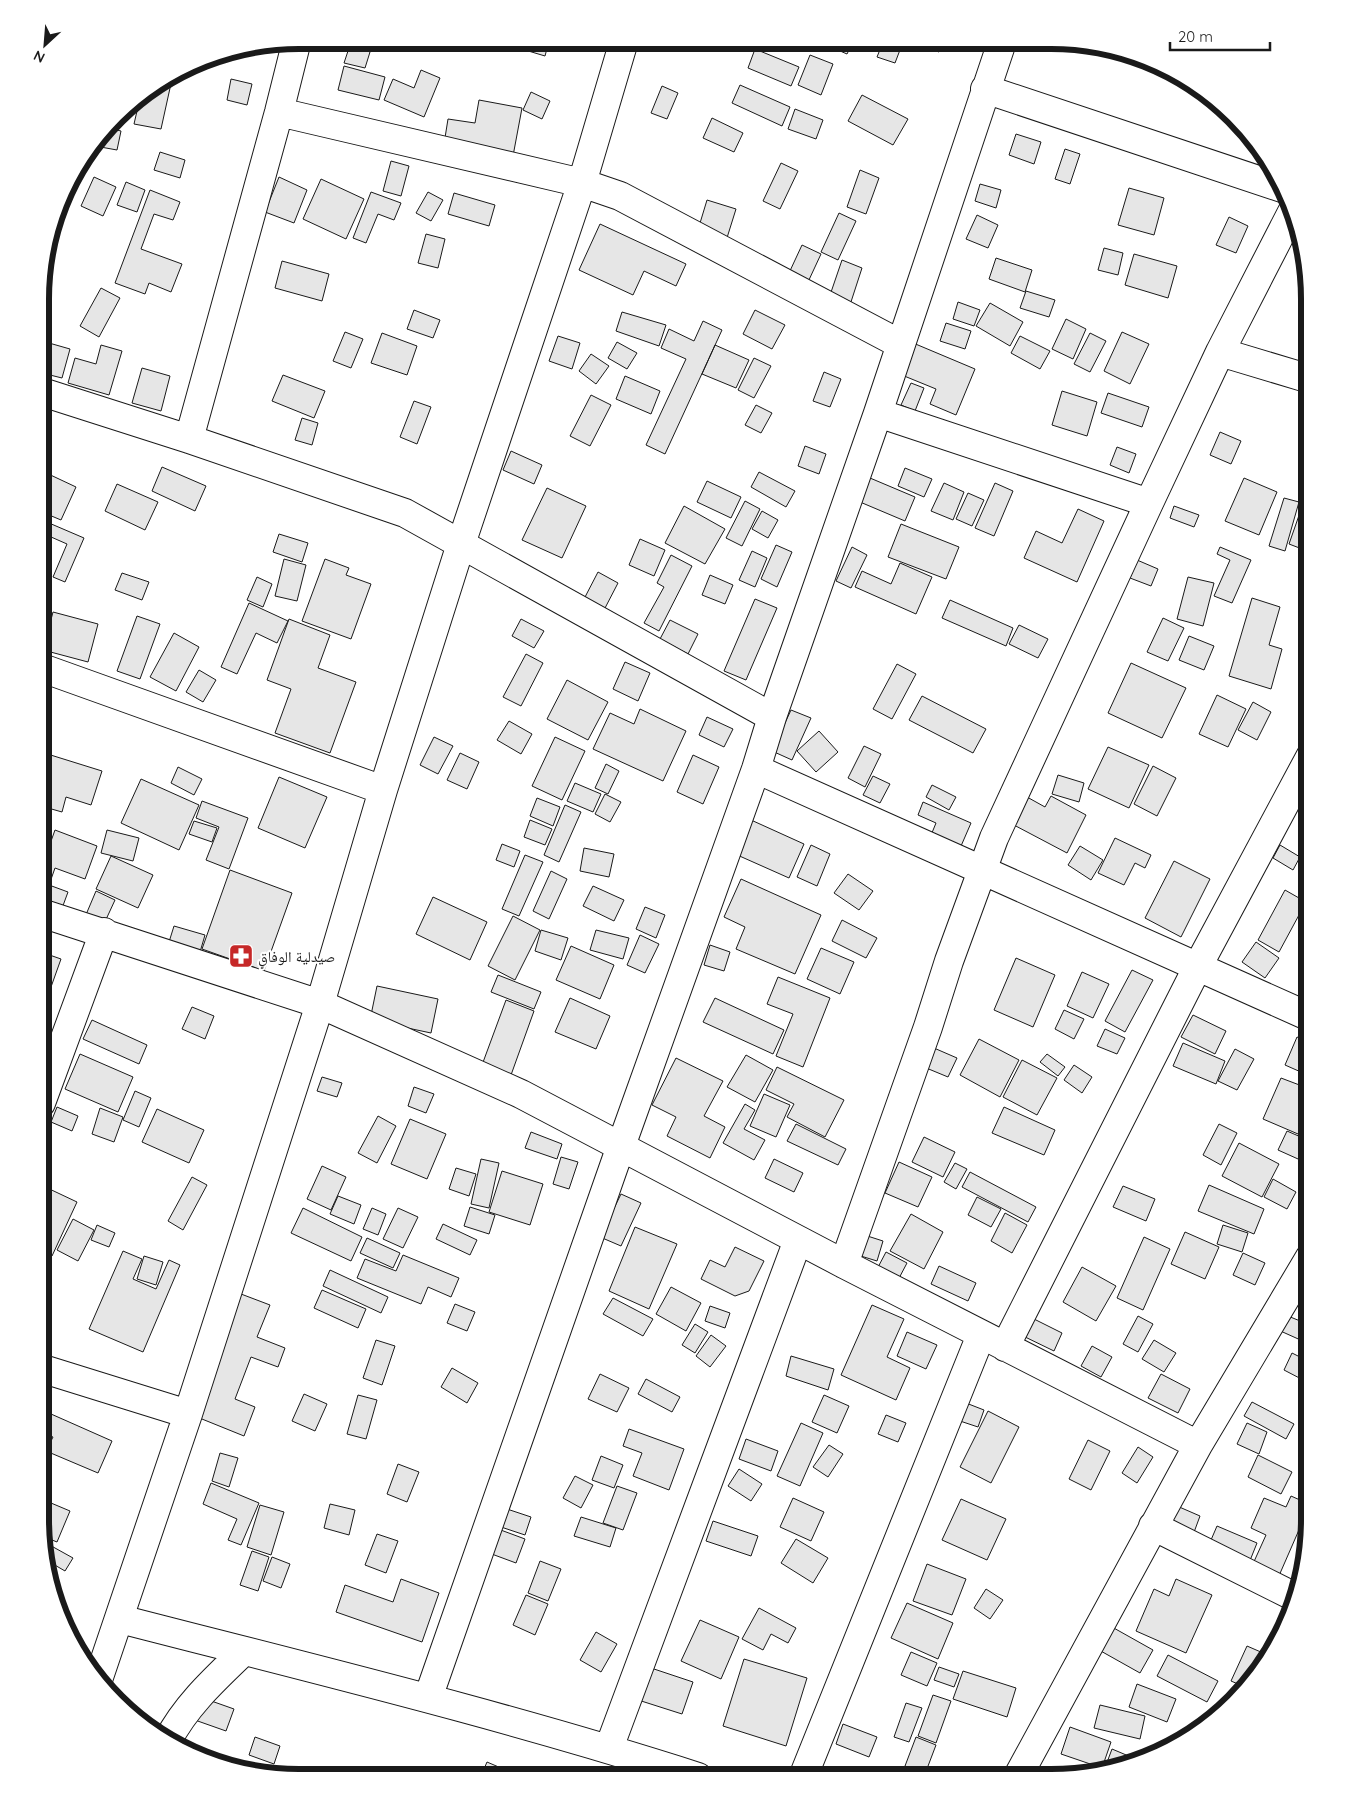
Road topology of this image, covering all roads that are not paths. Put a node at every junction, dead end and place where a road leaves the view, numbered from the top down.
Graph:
1 (295, 49) edge
2 (622, 49) edge
3 (999, 49) edge
4 (985, 89) junction
5 (279, 112) junction
6 (582, 183) junction
7 (1274, 185) edge
8 (1288, 219) edge
9 (900, 344) junction
10 (1220, 352) junction
11 (1301, 376) edge
12 (49, 394) edge
13 (878, 413) junction
14 (189, 439) junction
15 (1149, 503) junction
16 (461, 544) junction
17 (49, 671) edge
18 (772, 717) junction
19 (756, 768) junction
20 (1301, 774) edge
21 (383, 790) junction
22 (982, 871) junction
23 (49, 915) edge
24 (104, 932) junction
25 (1198, 966) junction
26 (320, 1004) junction
27 (1301, 1013) edge
28 (49, 1080) edge
29 (621, 1146) junction
30 (798, 1240) junction
31 (844, 1264) junction
32 (1301, 1273) edge
33 (981, 1335) junction
34 (1005, 1347) junction
35 (49, 1371) edge
36 (188, 1414) junction
37 (1198, 1446) junction
38 (1153, 1526) junction
39 (1290, 1594) edge
40 (120, 1619) junction
41 (244, 1651) junction
42 (101, 1671) edge
43 (428, 1698) junction
44 (171, 1734) edge
45 (609, 1748) junction
46 (673, 1769) edge
47 (805, 1769) edge
48 (1022, 1769) edge

1 - 5 street
2 - 6 street
3 - 4 street
4 - 7 street
4 - 9 street
5 - 6 street
5 - 14 street
6 - 9 street
6 - 16 street
8 - 10 street
9 - 13 street
10 - 11 street
10 - 15 street
12 - 14 street
13 - 15 street
13 - 18 street
14 - 16 street
15 - 22 street
16 - 18 street
16 - 21 street
17 - 21 street
18 - 19 street
19 - 22 street
19 - 29 street
20 - 25 street
21 - 26 street
22 - 25 street
22 - 31 street
23 - 24 street
24 - 26 street
24 - 28 street
25 - 27 street
25 - 34 street
26 - 29 street
26 - 36 street
29 - 30 street
29 - 43 street
30 - 31 street
30 - 45 street
31 - 33 street
32 - 37 street
33 - 34 street
33 - 47 street
34 - 37 street
35 - 36 street
36 - 40 street
37 - 38 street
38 - 39 street
38 - 48 street
40 - 41 street
40 - 42 street
41 - 43 street
41 - 44 street
43 - 45 street
45 - 46 street

